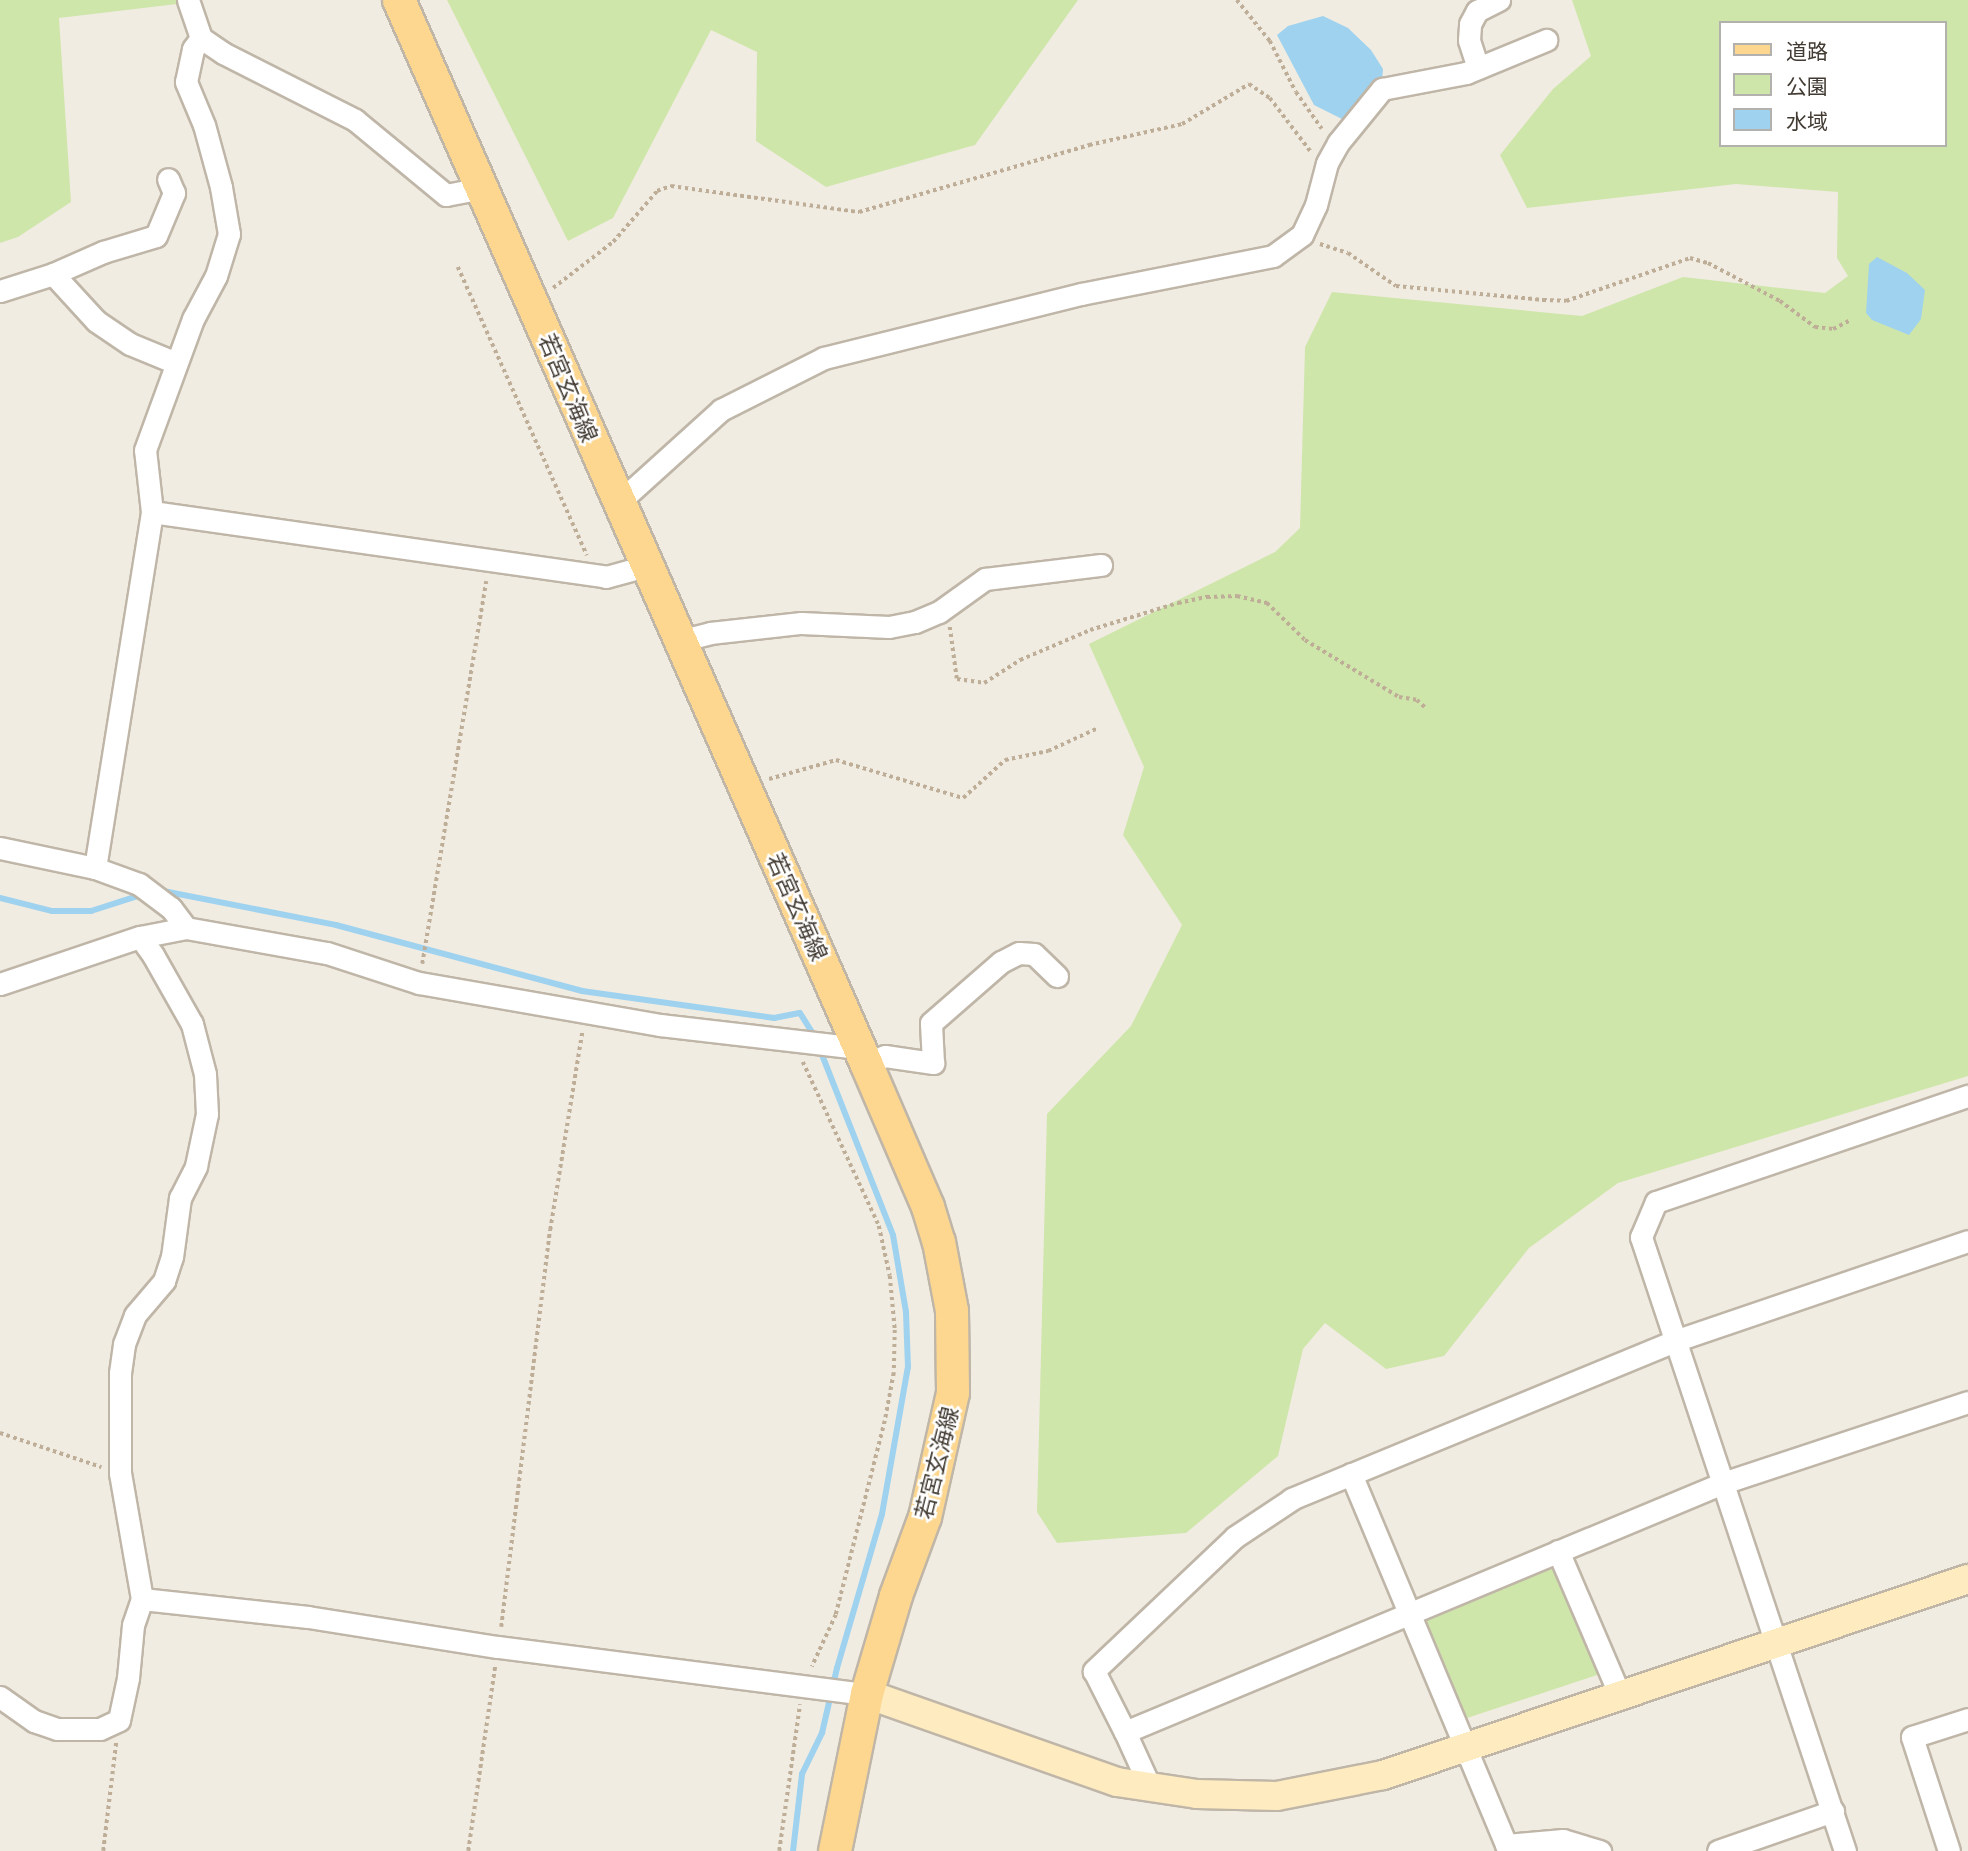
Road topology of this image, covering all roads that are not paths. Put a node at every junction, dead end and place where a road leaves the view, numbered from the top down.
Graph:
1 (188, 0) edge
2 (399, 0) edge
3 (1499, 0) edge
4 (201, 38) junction
5 (1546, 40) dead end
6 (1478, 68) junction
7 (168, 179) dead end
8 (481, 188) junction
9 (53, 274) junction
10 (0, 291) edge
11 (176, 363) junction
12 (618, 503) junction
13 (152, 512) junction
14 (1101, 565) dead end
15 (646, 566) junction
16 (678, 641) junction
17 (0, 848) edge
18 (95, 869) junction
19 (186, 928) junction
20 (140, 937) junction
21 (1057, 976) dead end
22 (0, 984) edge
23 (862, 1055) junction
24 (1968, 1096) edge
25 (1968, 1241) edge
26 (1677, 1340) junction
27 (1968, 1402) edge
28 (1351, 1475) junction
29 (1723, 1483) junction
30 (1558, 1551) junction
31 (1968, 1580) edge
32 (142, 1599) junction
33 (1411, 1611) junction
34 (1778, 1643) junction
35 (867, 1695) junction
36 (1620, 1696) junction
37 (0, 1697) edge
38 (1968, 1719) edge
39 (1125, 1732) junction
40 (1467, 1746) junction
41 (1151, 1789) junction
42 (1833, 1811) junction
43 (1508, 1848) edge
44 (835, 1851) edge
45 (1600, 1851) edge
46 (1718, 1851) edge
47 (1845, 1851) edge
48 (1949, 1851) edge

1 - 4 street
2 - 8 main road, 若宮玄海線
3 - 6 street
4 - 8 street
4 - 11 street
5 - 6 street
6 - 12 street
7 - 9 street
8 - 12 main road, 若宮玄海線
9 - 10 street
9 - 11 street
11 - 13 street
12 - 15 main road, 若宮玄海線
13 - 15 street
13 - 18 street
14 - 16 street
15 - 16 main road, 若宮玄海線
16 - 23 main road, 若宮玄海線
17 - 18 street
18 - 19 street
19 - 20 street
19 - 23 street
20 - 22 street
20 - 32 street
21 - 23 street
23 - 35 main road, 若宮玄海線
24 - 26 street
25 - 26 street
26 - 28 street
26 - 29 street
27 - 29 street
28 - 33 street
28 - 39 street
29 - 30 street
29 - 34 street
30 - 33 street
30 - 36 street
31 - 34 street
32 - 35 street
32 - 37 street
33 - 39 street
33 - 40 street
34 - 36 street
34 - 42 street
35 - 41 street
35 - 44 main road, 若宮玄海線
36 - 40 street
38 - 48 street
39 - 41 street
40 - 41 street
40 - 43 street
42 - 46 street
42 - 47 street
43 - 45 street

